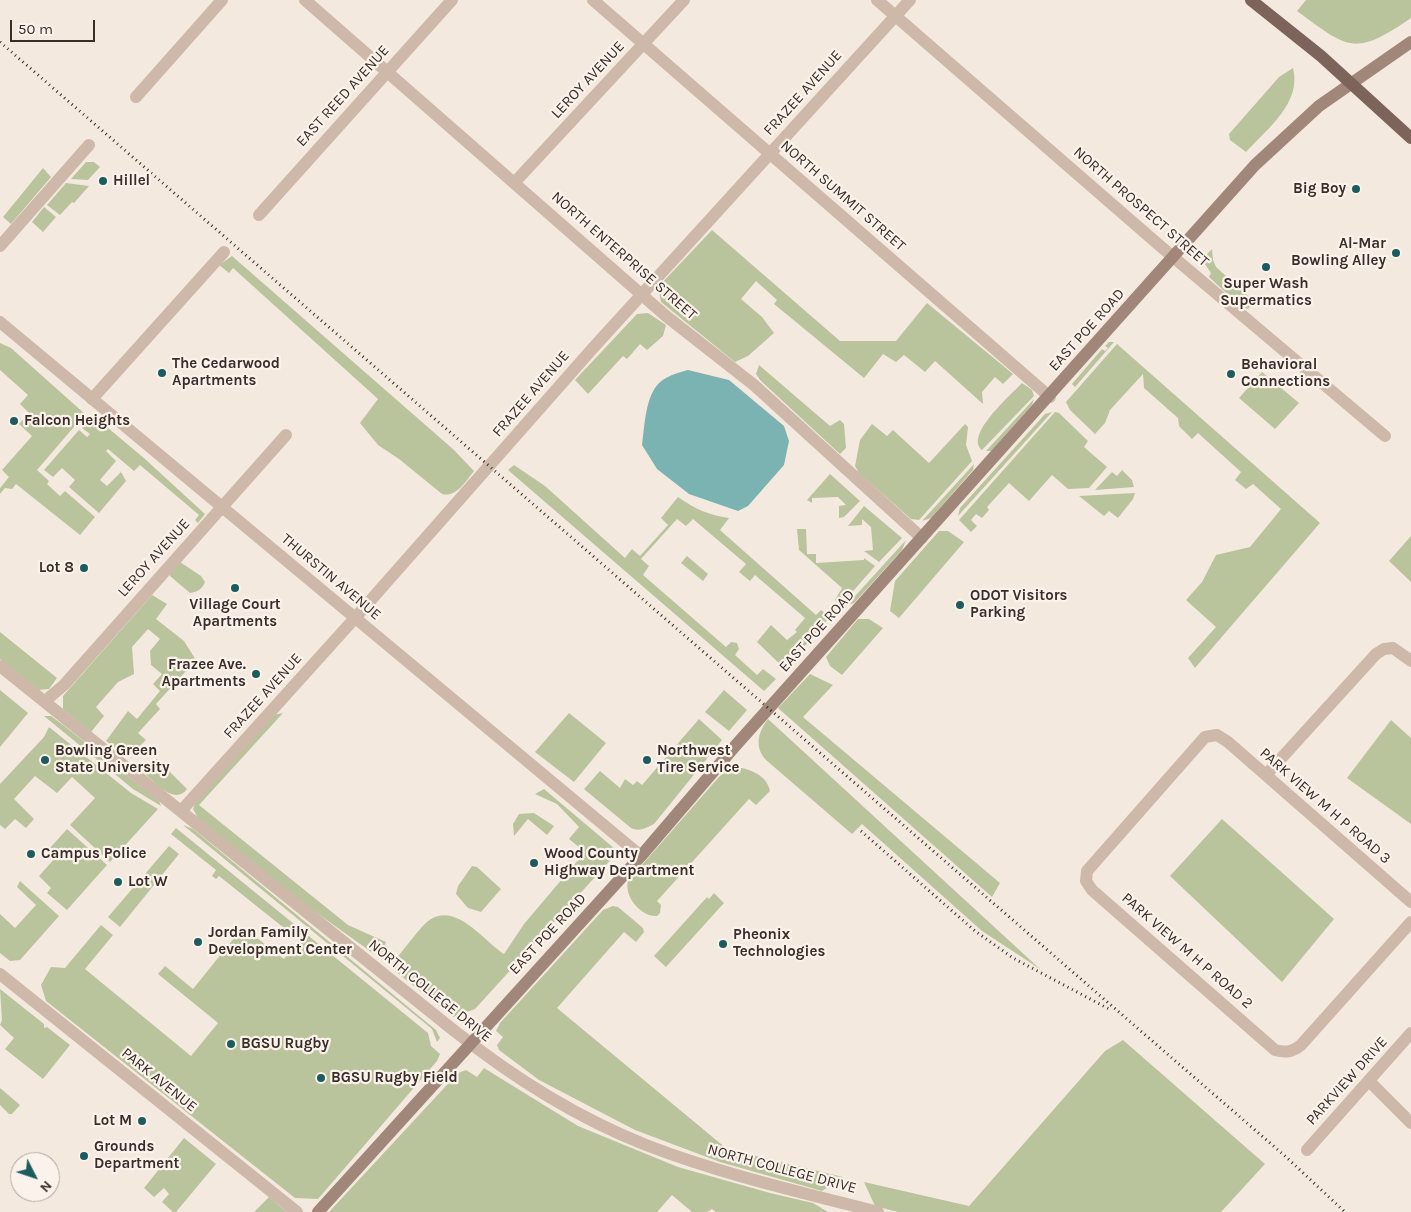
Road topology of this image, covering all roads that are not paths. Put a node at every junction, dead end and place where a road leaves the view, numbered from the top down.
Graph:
1 (222, 0) edge
2 (305, 0) edge
3 (452, 0) edge
4 (593, 0) edge
5 (684, 0) edge
6 (877, 0) edge
7 (910, 0) edge
8 (1251, 0) edge
9 (895, 16) junction
10 (1411, 42) edge
11 (644, 44) junction
12 (387, 72) junction
13 (1351, 85) junction
14 (136, 97) dead end
15 (1411, 138) edge
16 (89, 145) dead end
17 (770, 154) junction
18 (515, 182) junction
19 (259, 215) dead end
20 (0, 246) edge
21 (224, 252) dead end
22 (1174, 257) junction
23 (642, 294) junction
24 (0, 322) edge
25 (1050, 397) junction
26 (92, 398) junction
27 (286, 435) dead end
28 (1385, 436) dead end
29 (222, 507) junction
30 (922, 538) junction
31 (355, 618) junction
32 (1411, 661) edge
33 (0, 666) edge
34 (45, 701) junction
35 (1217, 735) joint
36 (1266, 775) junction
37 (181, 811) junction
38 (641, 856) junction
39 (1411, 902) edge
40 (1411, 922) edge
41 (0, 974) edge
42 (1411, 1033) edge
43 (470, 1044) junction
44 (1369, 1081) junction
45 (1411, 1123) edge
46 (1307, 1150) dead end
47 (296, 1212) edge
48 (318, 1212) edge
49 (878, 1212) edge

1 - 14 street
2 - 12 street, NORTH ENTERPRISE STREET
3 - 12 street, EAST REED AVENUE
4 - 11 street, NORTH SUMMIT STREET
5 - 11 street, LEROY AVENUE
6 - 9 street, NORTH PROSPECT STREET
7 - 9 street, FRAZEE AVENUE
8 - 13 main road
9 - 17 street, FRAZEE AVENUE
9 - 22 street, NORTH PROSPECT STREET
10 - 13 main road, EAST POE ROAD
11 - 17 street, NORTH SUMMIT STREET
11 - 18 street, LEROY AVENUE
12 - 18 street, NORTH ENTERPRISE STREET
12 - 19 street, EAST REED AVENUE
13 - 15 main road
13 - 22 main road, EAST POE ROAD
16 - 20 street
17 - 23 street, FRAZEE AVENUE
17 - 25 street, NORTH SUMMIT STREET
18 - 23 street, NORTH ENTERPRISE STREET
21 - 26 street
22 - 25 main road, EAST POE ROAD
22 - 28 street, NORTH PROSPECT STREET
23 - 30 street, NORTH ENTERPRISE STREET
23 - 31 street, FRAZEE AVENUE
24 - 26 street, THURSTIN AVENUE
25 - 30 main road, EAST POE ROAD
26 - 29 street, THURSTIN AVENUE
27 - 29 street, LEROY AVENUE
29 - 31 street, THURSTIN AVENUE
29 - 34 street, LEROY AVENUE
30 - 38 main road, EAST POE ROAD
31 - 37 street, FRAZEE AVENUE
31 - 38 street, THURSTIN AVENUE
32 - 36 street
33 - 34 street, NORTH COLLEGE DRIVE
34 - 37 street, NORTH COLLEGE DRIVE
35 - 36 street, PARK VIEW M H P ROAD 3
35 - 40 street, PARK VIEW M H P ROAD 2
36 - 39 street, PARK VIEW M H P ROAD 3
37 - 43 street, NORTH COLLEGE DRIVE
38 - 43 main road, EAST POE ROAD
41 - 47 street, PARK AVENUE
42 - 44 street, PARKVIEW DRIVE
43 - 48 main road, EAST POE ROAD
43 - 49 street, NORTH COLLEGE DRIVE
44 - 45 street
44 - 46 street, PARKVIEW DRIVE

